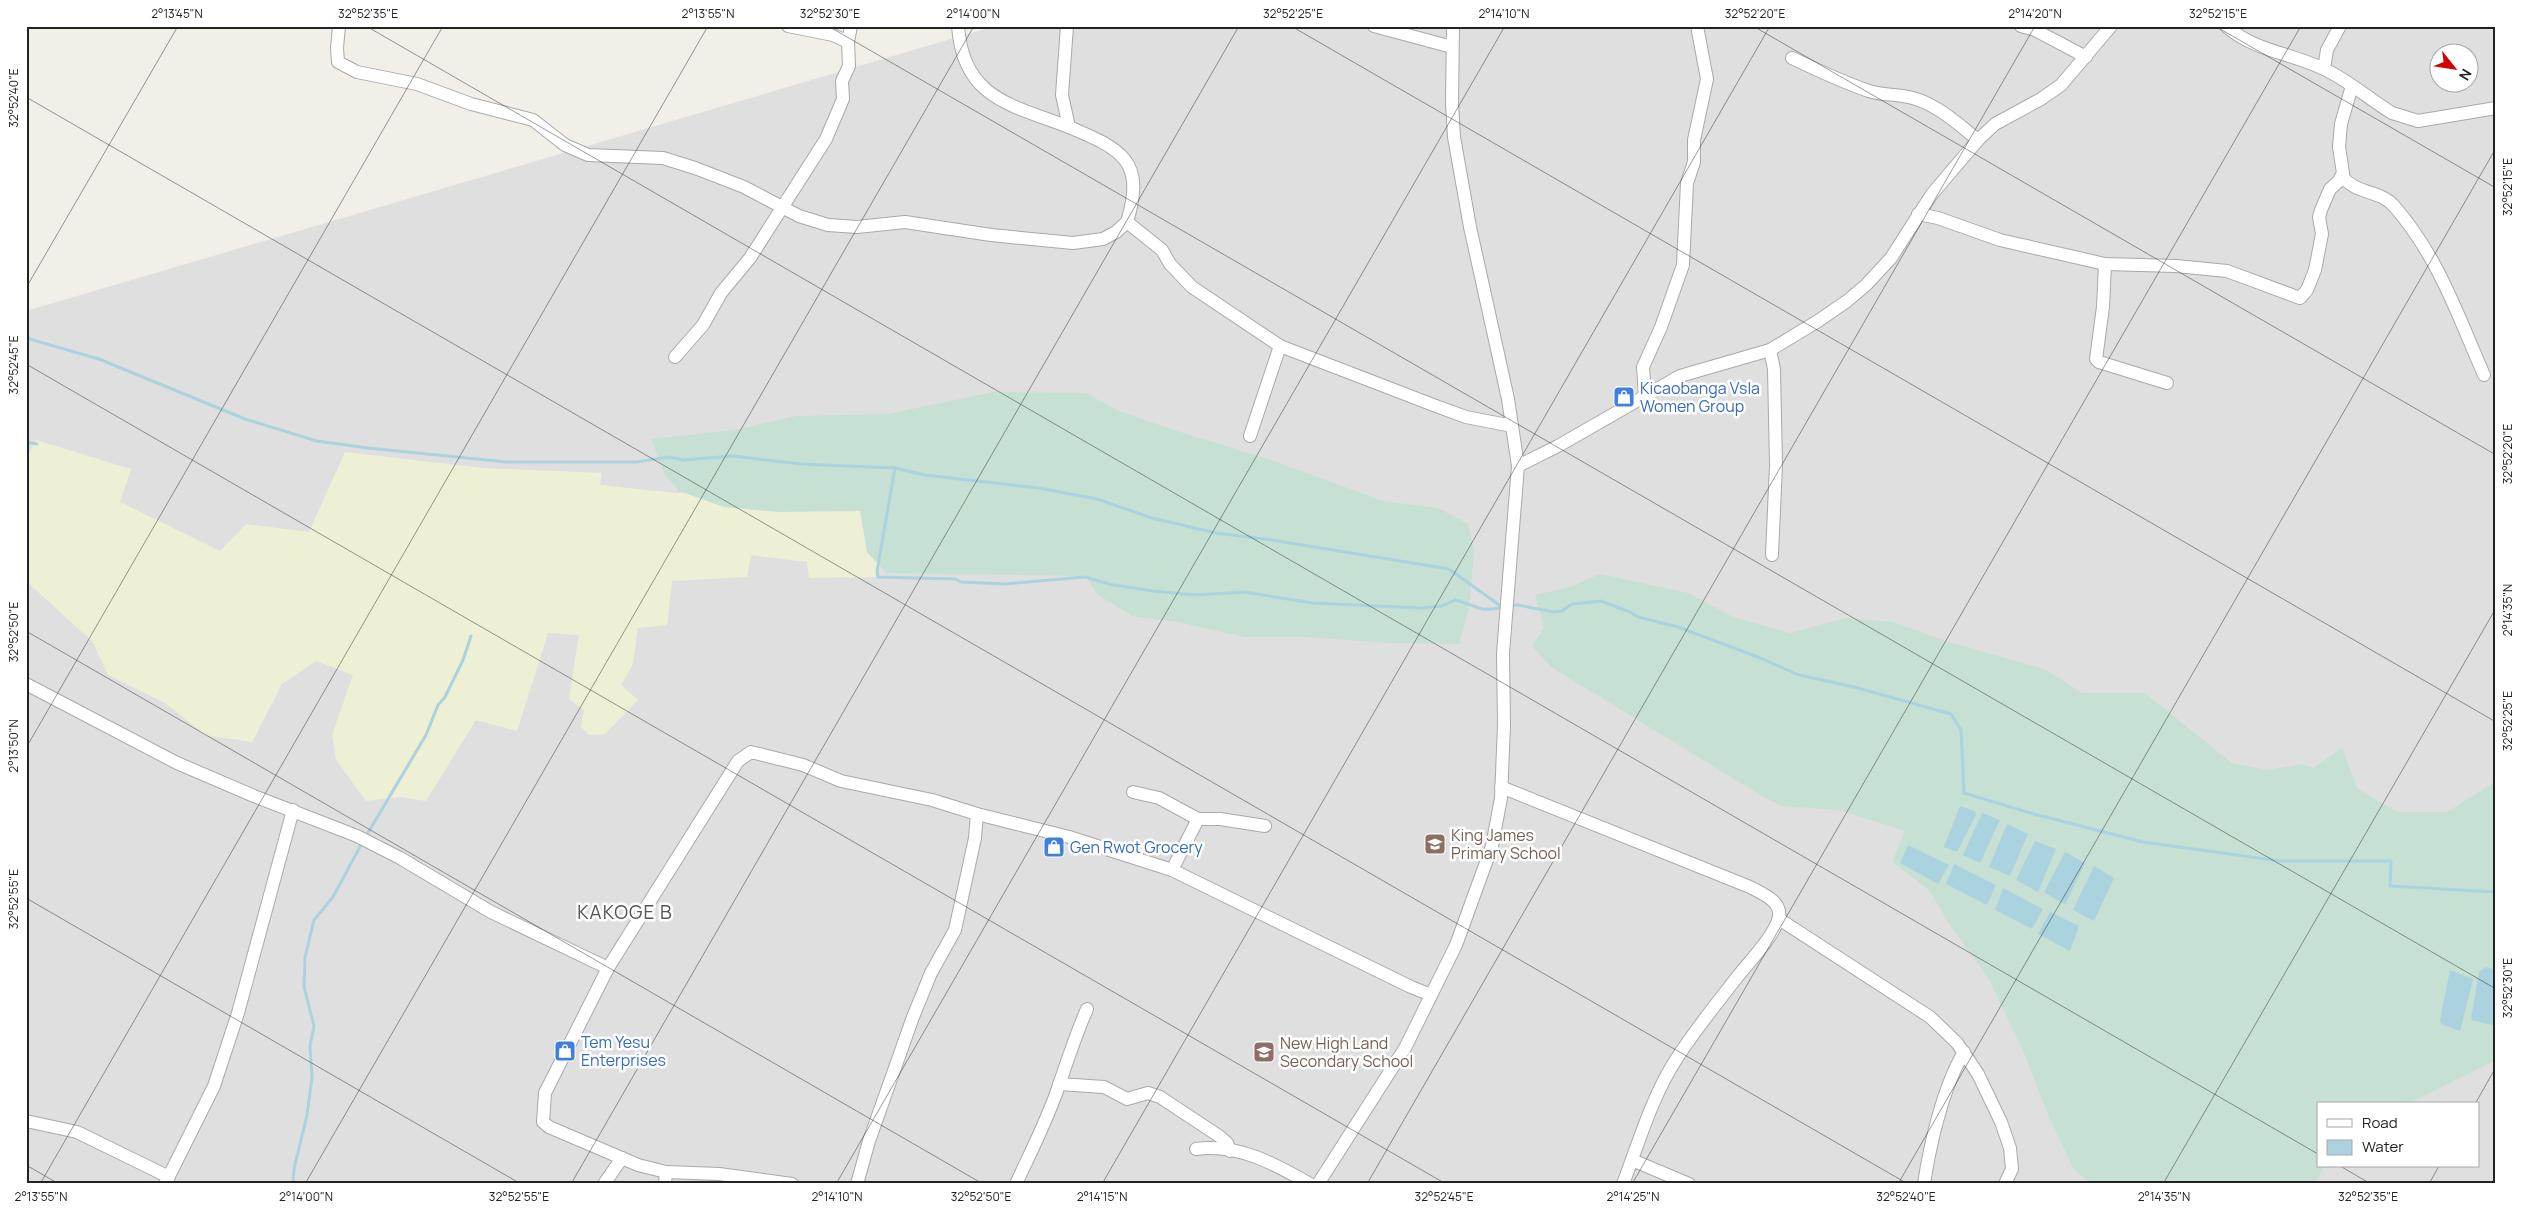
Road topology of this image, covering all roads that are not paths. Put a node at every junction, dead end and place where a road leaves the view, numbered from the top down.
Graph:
1 (339, 26) edge
2 (788, 26) edge
3 (851, 26) edge
4 (958, 26) edge
5 (1067, 26) edge
6 (1374, 26) edge
7 (1453, 26) edge
8 (1697, 26) edge
9 (2021, 26) edge
10 (2111, 26) edge
11 (2226, 26) edge
12 (2340, 26) edge
13 (848, 42) junction
14 (1452, 47) junction
15 (2086, 57) junction
16 (1792, 58) dead end
17 (2324, 69) junction
18 (2352, 86) junction
19 (2496, 108) edge
20 (1069, 127) junction
21 (1978, 140) junction
22 (2342, 176) junction
23 (783, 207) junction
24 (1918, 214) junction
25 (1128, 222) junction
26 (2105, 264) junction
27 (1280, 346) junction
28 (1770, 350) junction
29 (675, 357) dead end
30 (2484, 376) dead end
31 (2167, 383) dead end
32 (1645, 396) junction
33 (1512, 426) junction
34 (1250, 436) dead end
35 (1518, 466) junction
36 (1772, 555) dead end
37 (26, 684) edge
38 (1501, 786) junction
39 (1133, 792) dead end
40 (293, 810) junction
41 (977, 814) junction
42 (1198, 819) junction
43 (1265, 826) dead end
44 (1172, 870) junction
45 (1779, 919) junction
46 (608, 968) junction
47 (1432, 995) junction
48 (1087, 1009) dead end
49 (1964, 1052) junction
50 (1060, 1084) junction
51 (26, 1121) edge
52 (1196, 1149) dead end
53 (1230, 1151) junction
54 (622, 1158) junction
55 (1632, 1160) junction
56 (666, 1178) edge
57 (167, 1180) edge
58 (604, 1184) edge
59 (792, 1184) edge
60 (857, 1184) edge
61 (1016, 1184) edge
62 (1310, 1184) edge
63 (1318, 1184) edge
64 (1623, 1184) edge
65 (1689, 1184) edge
66 (1924, 1184) edge
67 (2005, 1184) edge

1 - 23 street
2 - 13 street
3 - 13 street
4 - 20 street
5 - 20 street
6 - 14 street
7 - 14 street
8 - 32 street
9 - 15 street
10 - 15 street
11 - 17 street
12 - 17 street
13 - 23 street
14 - 33 street
15 - 21 street
16 - 21 street
17 - 18 street
18 - 19 street
18 - 22 street
20 - 25 street
21 - 24 street
22 - 26 street
22 - 30 street
23 - 25 street
23 - 29 street
24 - 26 street
24 - 28 street
25 - 27 street
26 - 31 street
27 - 33 street
27 - 34 street
28 - 32 street
28 - 36 street
32 - 35 street
33 - 35 street
35 - 38 street
37 - 40 street
38 - 45 street
38 - 47 street
39 - 42 street
40 - 46 street
40 - 57 street
41 - 44 street
41 - 46 street
41 - 60 street
42 - 43 street
42 - 44 street
44 - 47 street
45 - 49 street
45 - 55 street
46 - 54 street
47 - 63 street
48 - 50 street
49 - 66 street
49 - 67 street
50 - 53 street
50 - 61 street
51 - 57 street
52 - 53 street
53 - 62 street
54 - 56 street
54 - 58 street
55 - 64 street
55 - 65 street
56 - 59 street

